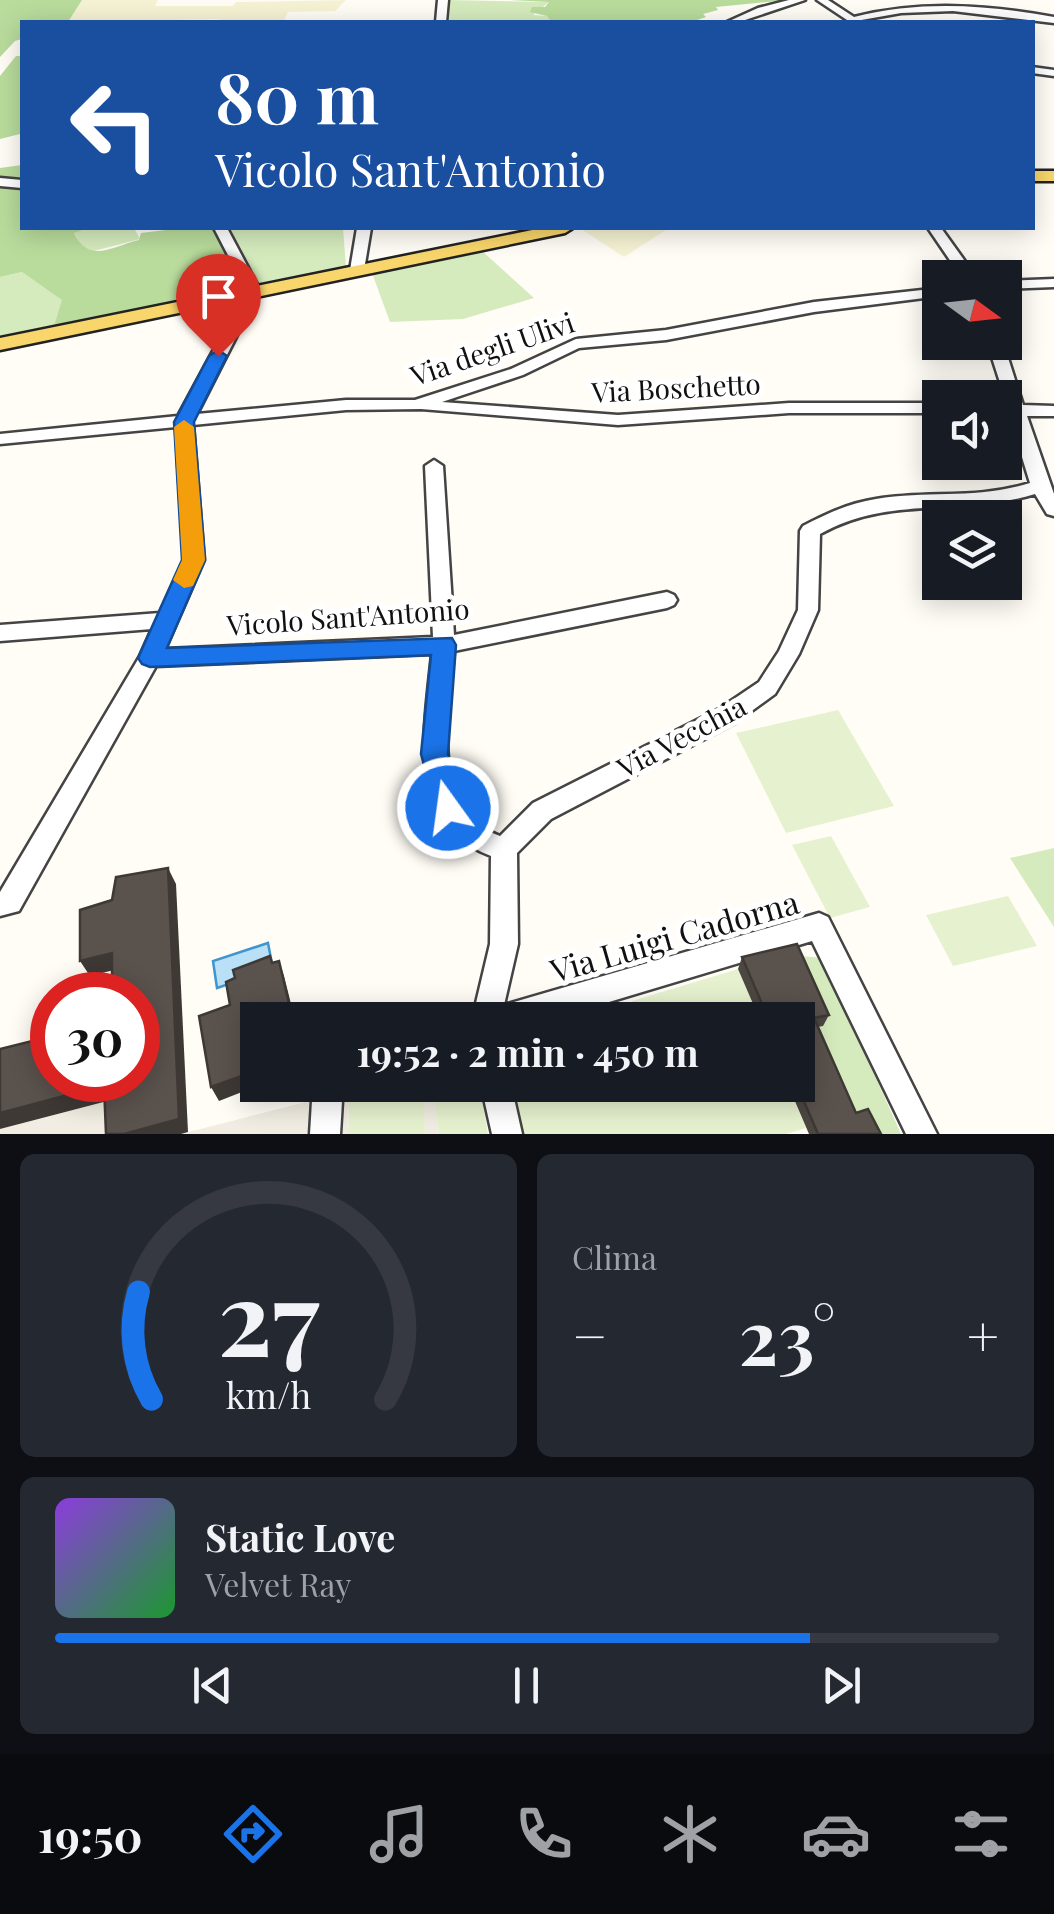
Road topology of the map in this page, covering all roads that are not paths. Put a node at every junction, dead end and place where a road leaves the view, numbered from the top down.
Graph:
1 (800, 0) edge
2 (822, 0) edge
3 (932, 5) edge
4 (737, 20) edge
5 (852, 20) edge
6 (858, 20) edge
7 (1054, 20) edge
8 (222, 230) edge
9 (364, 230) edge
10 (555, 230) edge
11 (935, 230) edge
12 (957, 260) edge
13 (356, 270) junction
14 (1054, 283) edge
15 (1022, 284) edge
16 (252, 290) junction
17 (922, 294) edge
18 (0, 344) edge
19 (416, 405) junction
20 (922, 408) edge
21 (1022, 410) edge
22 (1054, 411) edge
23 (184, 422) junction
24 (1022, 439) edge
25 (0, 440) edge
26 (434, 466) dead end
27 (1040, 486) junction
28 (1054, 510) edge
29 (667, 600) dead end
30 (166, 620) junction
31 (0, 633) edge
32 (444, 645) junction
33 (150, 658) junction
34 (504, 849) junction
35 (0, 904) edge
36 (490, 1002) edge
37 (561, 1002) edge
38 (327, 1102) edge
39 (500, 1102) edge
40 (325, 1134) edge
41 (508, 1134) edge
42 (922, 1134) edge

1 - 4 street
2 - 5 street
3 - 6 street
3 - 7 street
8 - 16 street
9 - 13 street
10 - 13 main road
11 - 12 street
13 - 16 main road
14 - 15 street
16 - 18 main road
16 - 23 street
17 - 19 street, Via degli Ulivi
19 - 20 street, Via Boschetto
19 - 23 street, Via degli Ulivi
21 - 22 street
23 - 25 street, Via degli Ulivi
23 - 30 street
24 - 27 street
26 - 32 street
27 - 28 street
27 - 34 street, Via Vecchia
29 - 32 street, Vicolo Sant'Antonio
30 - 31 street
30 - 33 street
32 - 33 street, Vicolo Sant'Antonio
32 - 34 street
33 - 35 street
34 - 36 street
37 - 42 street, Via Luigi Cadorna
38 - 40 street
39 - 41 street

